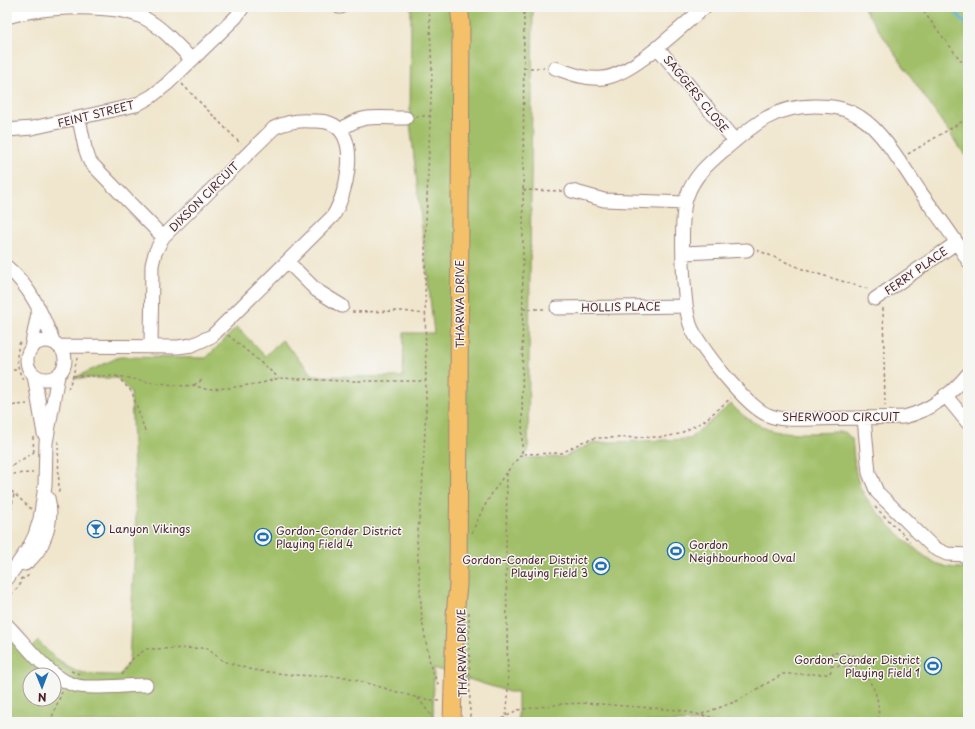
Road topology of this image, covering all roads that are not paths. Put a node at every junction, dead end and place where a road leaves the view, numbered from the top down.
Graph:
1 (243, 7) edge
2 (705, 7) edge
3 (461, 12) edge
4 (7, 17) edge
5 (657, 46) junction
6 (192, 60) junction
7 (555, 68) road end
8 (410, 117) road end
9 (78, 119) junction
10 (7, 130) edge
11 (341, 130) junction
12 (735, 141) junction
13 (572, 191) road end
14 (685, 202) junction
15 (163, 237) junction
16 (956, 243) junction
17 (747, 250) road end
18 (684, 253) junction
19 (968, 261) edge
20 (288, 262) junction
21 (7, 267) edge
22 (875, 299) road end
23 (342, 306) road end
24 (686, 306) junction
25 (39, 308) junction
26 (557, 308) road end
27 (56, 344) junction
28 (103, 346) junction
29 (151, 347) junction
30 (31, 348) junction
31 (61, 371) junction
32 (968, 374) edge
33 (29, 379) junction
34 (945, 395) junction
35 (864, 418) junction
36 (968, 423) edge
37 (46, 443) junction
38 (968, 555) edge
39 (14, 577) edge
40 (10, 620) edge
41 (146, 685) dead end
42 (458, 720) edge

1 - 6 street, FEINT STREET
2 - 5 street, SAGGERS CLOSE
3 - 42 main road, THARWA DRIVE
4 - 6 street
5 - 7 street, SAGGERS CLOSE
5 - 12 street, SAGGERS CLOSE
6 - 9 street, FEINT STREET
8 - 11 street
9 - 10 street, FEINT STREET
9 - 15 street
11 - 15 street, DIXSON CIRCUIT
11 - 20 street
12 - 14 street, SHERWOOD CIRCUIT
12 - 16 street, SHERWOOD CIRCUIT
13 - 14 street
14 - 18 street, SHERWOOD CIRCUIT
15 - 29 street, DIXSON CIRCUIT
16 - 19 street, SHERWOOD CIRCUIT
16 - 22 street, FERRY PLACE
17 - 18 street
18 - 24 street, SHERWOOD CIRCUIT
20 - 23 street
20 - 29 street
21 - 25 street
24 - 26 street, HOLLIS PLACE
24 - 35 street, SHERWOOD CIRCUIT
25 - 27 street
25 - 30 street
27 - 28 street
27 - 30 street
27 - 31 street
28 - 29 street
28 - 31 street
30 - 33 street
31 - 33 street
31 - 37 street
32 - 34 street, SHERWOOD CIRCUIT
33 - 37 street
34 - 35 street, SHERWOOD CIRCUIT
34 - 36 street
35 - 38 street
37 - 39 street
40 - 41 street

